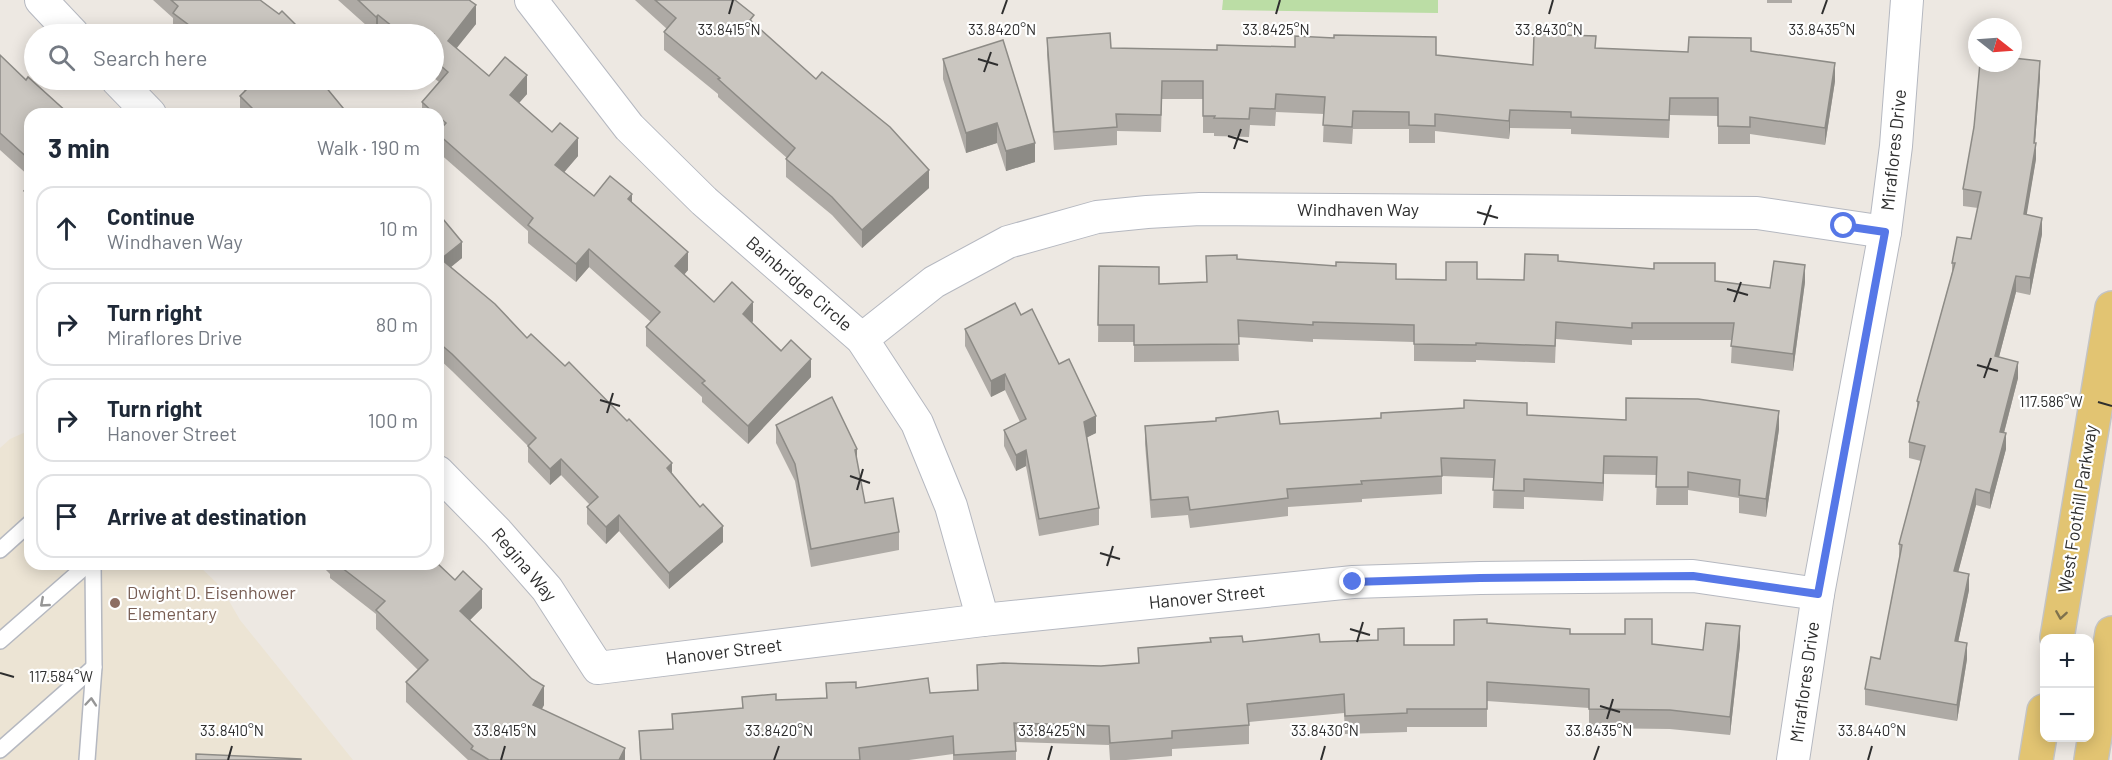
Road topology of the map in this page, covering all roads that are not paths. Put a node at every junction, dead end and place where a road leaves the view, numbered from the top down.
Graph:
1 (41, 0) edge
2 (531, 0) edge
3 (1907, 0) edge
4 (64, 24) edge
5 (127, 90) edge
6 (144, 108) edge
7 (1885, 232) junction
8 (2112, 308) edge
9 (862, 339) junction
10 (444, 478) edge
11 (24, 528) edge
12 (0, 550) edge
13 (81, 570) edge
14 (93, 570) edge
15 (1818, 594) junction
16 (983, 620) junction
17 (2112, 633) edge
18 (2057, 634) edge
19 (0, 641) edge
20 (94, 667) junction
21 (598, 668) joint
22 (2040, 736) edge
23 (0, 750) edge
24 (87, 760) edge
25 (1793, 760) edge
26 (2036, 760) edge
27 (2091, 760) edge

1 - 4 street
2 - 9 street, Bainbridge Circle
3 - 7 street, Miraflores Drive
5 - 6 street
7 - 9 street, Windhaven Way
7 - 15 street, Miraflores Drive
8 -> 18 main road, West Foothill Parkway
9 - 16 street, Bainbridge Circle
10 - 21 street, Regina Way
11 - 12 lane
13 -> 19 lane
14 - 20 lane
15 - 16 street, Hanover Street
15 - 25 street, Miraflores Drive
16 - 21 street, Hanover Street
17 - 27 main road
20 - 23 lane
24 -> 20 lane
22 - 26 main road

